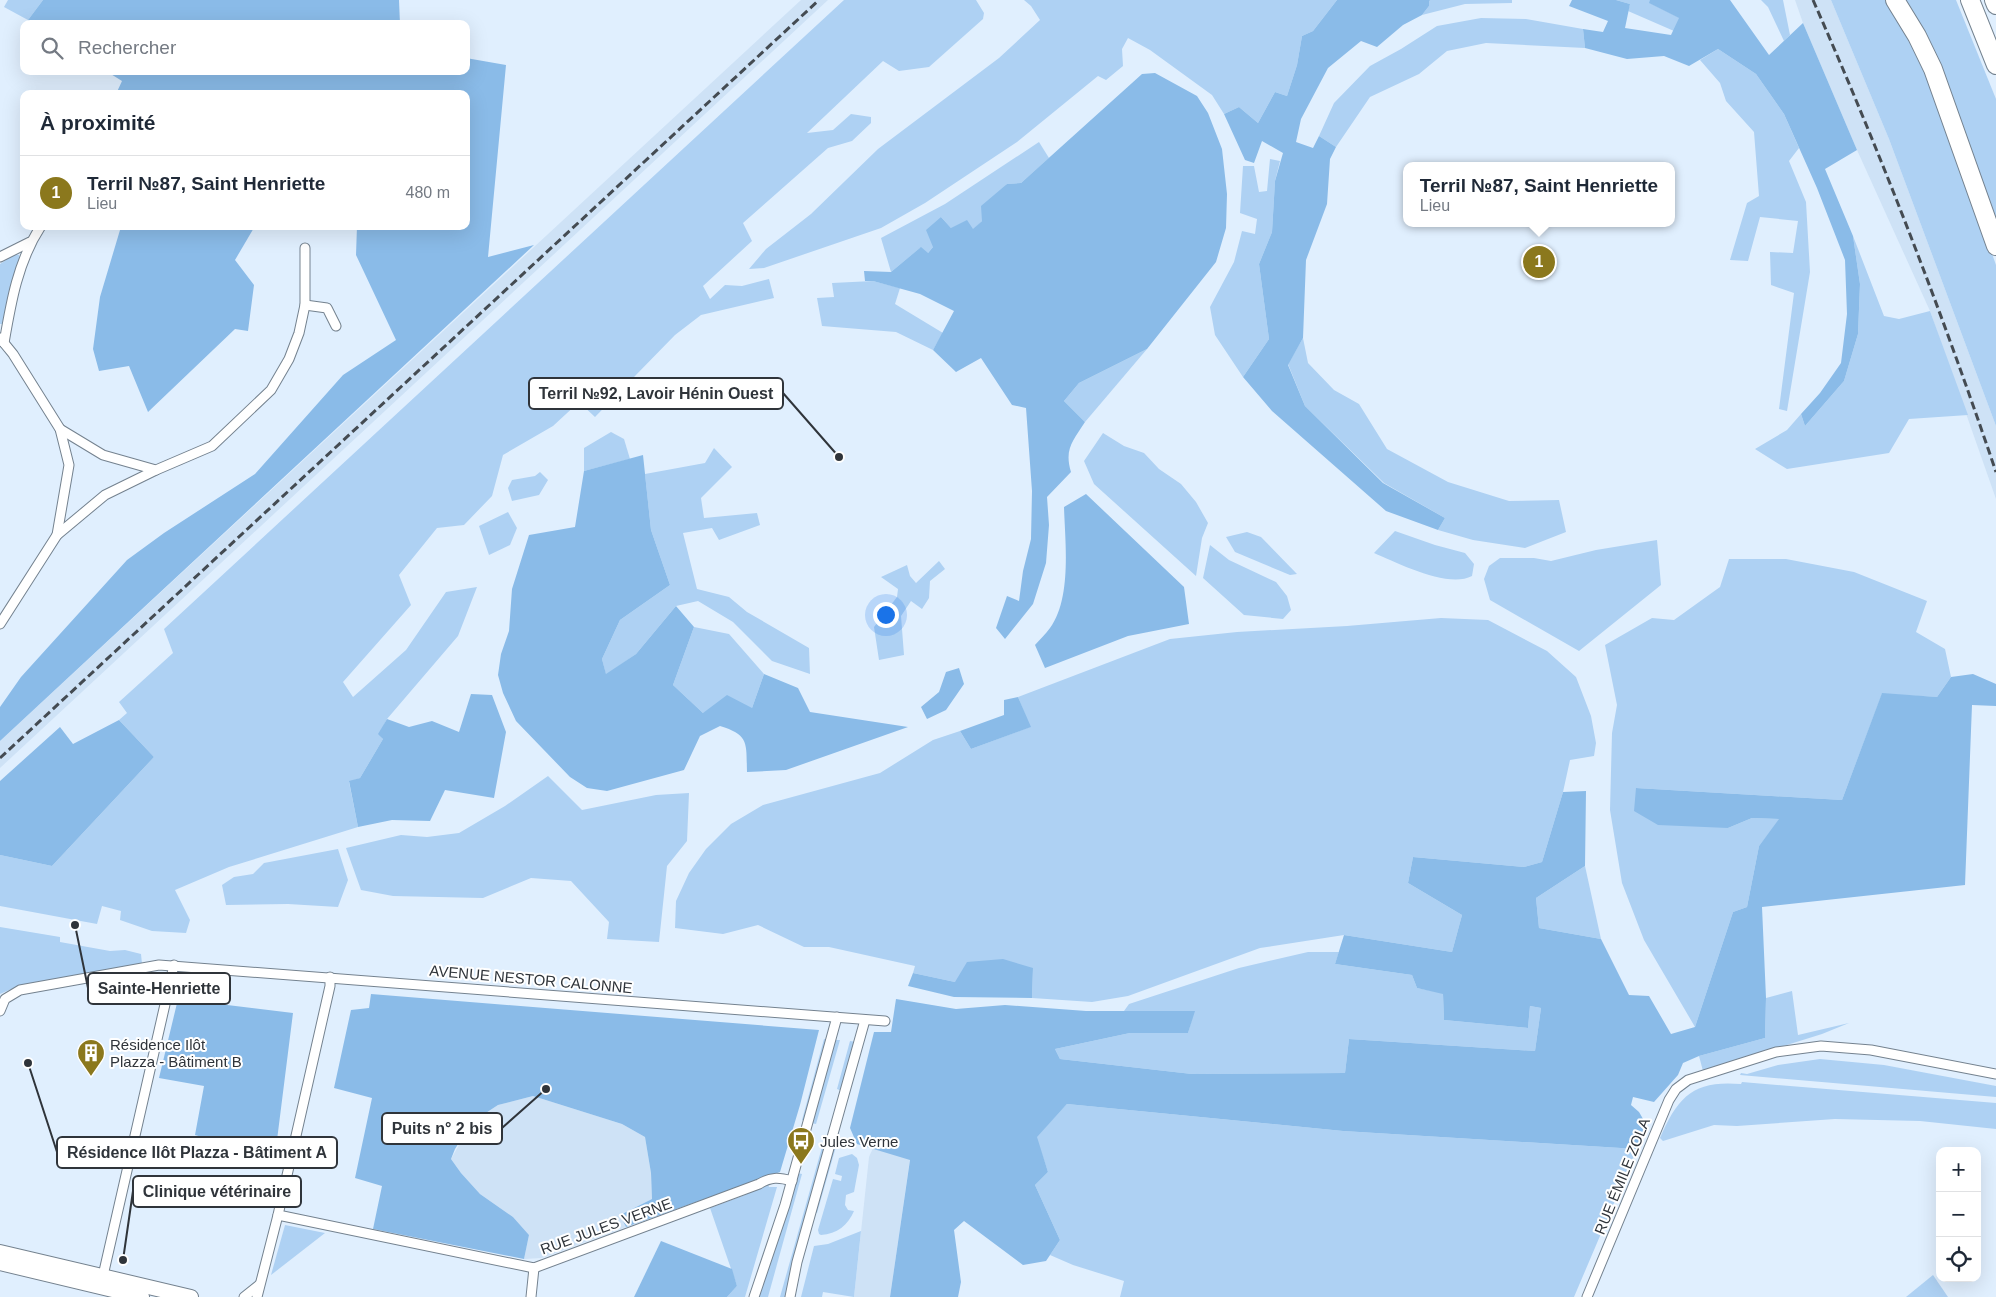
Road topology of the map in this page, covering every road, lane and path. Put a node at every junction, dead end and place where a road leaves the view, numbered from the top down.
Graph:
1 (1895, 0) edge
2 (1970, 0) edge
3 (1994, 0) edge
4 (1996, 5) edge
5 (1996, 65) edge
6 (38, 230) edge
7 (30, 242) junction
8 (1996, 246) edge
9 (305, 248) dead end
10 (0, 257) edge
11 (305, 306) junction
12 (336, 326) dead end
13 (2, 340) edge
14 (60, 429) junction
15 (156, 470) junction
16 (57, 535) junction
17 (0, 624) edge
18 (174, 965) junction
19 (330, 977) junction
20 (0, 1011) edge
21 (836, 1018) junction
22 (864, 1020) junction
23 (885, 1021) dead end
24 (1996, 1074) edge
25 (792, 1181) junction
26 (278, 1215) junction
27 (0, 1252) edge
28 (0, 1263) edge
29 (534, 1268) junction
30 (101, 1282) junction
31 (259, 1285) junction
32 (142, 1297) edge
33 (191, 1297) edge
34 (244, 1297) edge
35 (256, 1297) edge
36 (531, 1297) edge
37 (754, 1297) edge
38 (790, 1297) edge
39 (1587, 1297) edge

1 - 8 highway
2 - 5 highway
3 - 4 highway
6 - 7 street
7 - 10 street
7 - 13 street
9 - 11 street
11 - 12 street
11 - 15 street
13 - 14 street
14 - 15 street
14 - 16 street
15 - 16 street
16 - 17 street
18 - 19 street, AVENUE NESTOR CALONNE
18 - 20 street, AVENUE NESTOR CALONNE
18 - 30 street
19 - 21 street, AVENUE NESTOR CALONNE
19 - 26 street
21 - 22 street, AVENUE NESTOR CALONNE
21 - 25 street
22 - 23 street, AVENUE NESTOR CALONNE
22 - 38 street
24 - 39 street, RUE ÉMILE ZOLA
25 - 29 street, RUE JULES VERNE
25 - 37 street
26 - 29 street, RUE JULES VERNE
26 - 31 street
27 - 30 main road
28 - 30 main road
29 - 36 street
30 - 32 main road
30 - 33 main road
31 - 34 street
31 - 35 street

